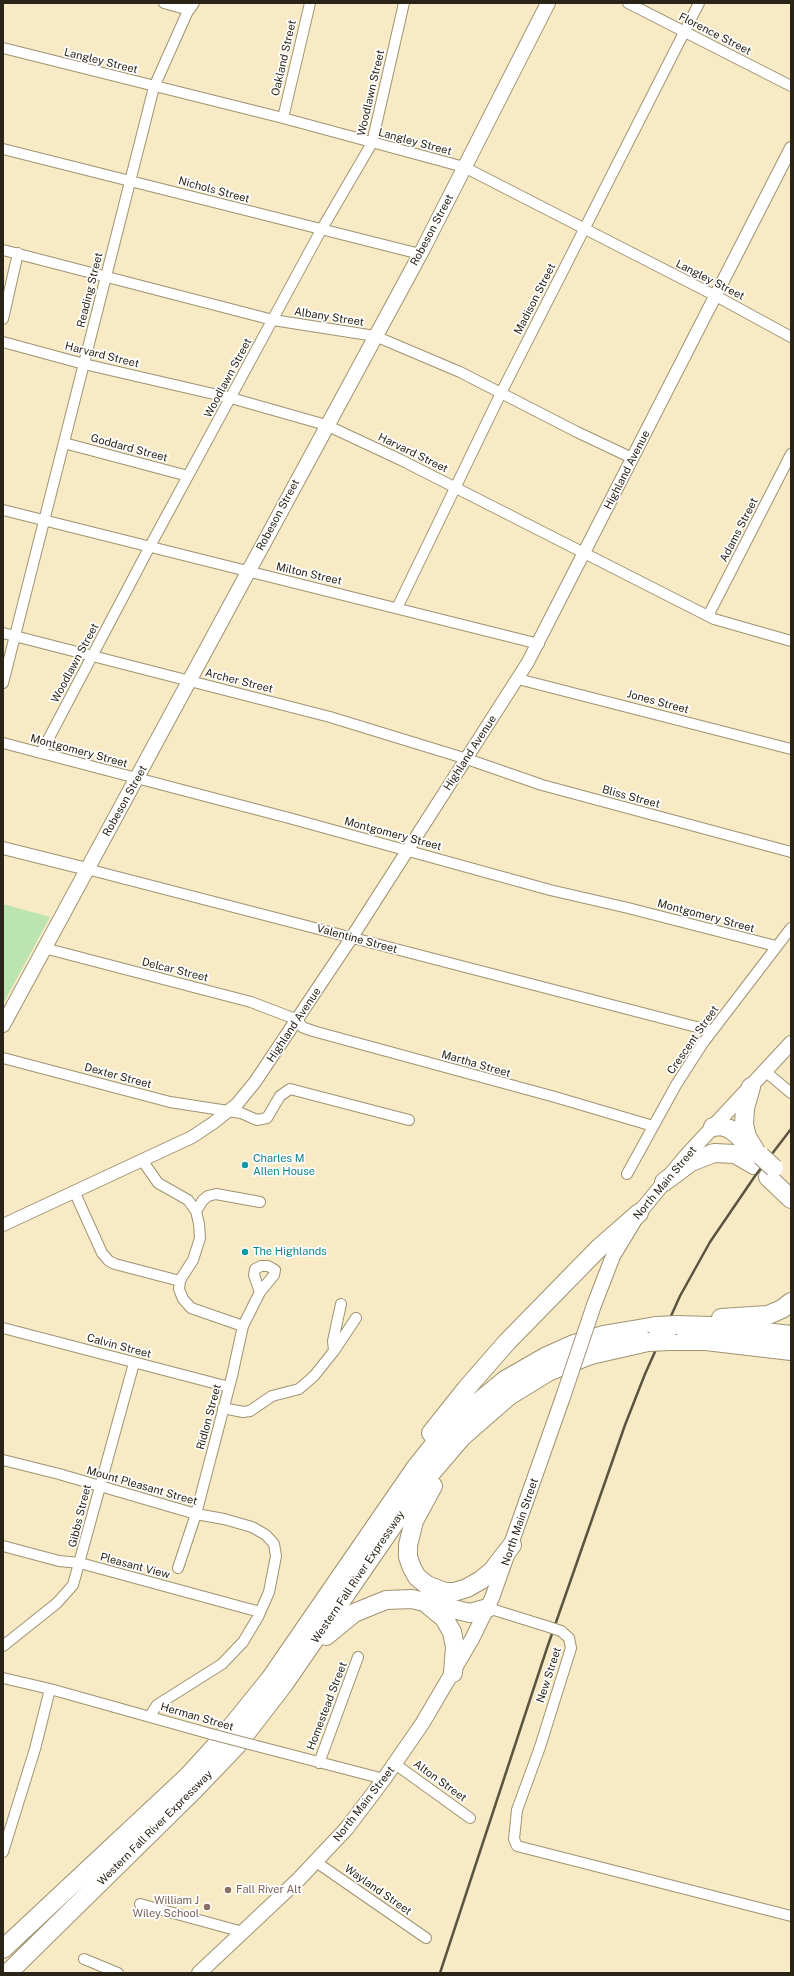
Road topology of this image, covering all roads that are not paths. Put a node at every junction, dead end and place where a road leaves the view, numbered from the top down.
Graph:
1 (164, 3) edge
2 (310, 3) edge
3 (404, 3) edge
4 (548, 3) edge
5 (628, 3) edge
6 (699, 3) edge
7 (191, 7) edge
8 (685, 32) junction
9 (3, 48) edge
10 (791, 86) edge
11 (154, 87) junction
12 (283, 118) junction
13 (372, 143) junction
14 (791, 148) edge
15 (3, 149) edge
16 (464, 167) junction
17 (130, 180) junction
18 (321, 230) junction
19 (584, 230) junction
20 (3, 250) edge
21 (18, 253) junction
22 (420, 254) junction
23 (106, 276) junction
24 (716, 296) junction
25 (3, 319) edge
26 (273, 320) junction
27 (375, 336) junction
28 (791, 337) edge
29 (3, 342) edge
30 (84, 364) junction
31 (501, 393) junction
32 (231, 398) junction
33 (326, 425) junction
34 (64, 443) junction
35 (791, 454) edge
36 (632, 458) junction
37 (188, 476) junction
38 (454, 488) junction
39 (3, 510) edge
40 (44, 520) junction
41 (149, 548) junction
42 (585, 553) junction
43 (247, 572) junction
44 (397, 608) junction
45 (708, 616) junction
46 (3, 633) edge
47 (15, 635) junction
48 (791, 641) edge
49 (539, 644) junction
50 (92, 656) junction
51 (518, 678) junction
52 (190, 681) junction
53 (3, 683) edge
54 (3, 743) edge
55 (791, 749) edge
56 (41, 753) junction
57 (467, 759) junction
58 (137, 778) junction
59 (3, 848) edge
60 (407, 850) junction
61 (791, 852) edge
62 (87, 869) junction
63 (791, 928) edge
64 (352, 937) junction
65 (776, 946) junction
66 (44, 948) junction
67 (298, 1020) junction
68 (3, 1025) edge
69 (712, 1031) junction
70 (791, 1043) edge
71 (3, 1058) edge
72 (766, 1072) junction
73 (751, 1088) junction
74 (791, 1093) edge
75 (228, 1111) junction
76 (409, 1120) dead end
77 (652, 1126) junction
78 (713, 1127) junction
79 (757, 1157) junction
80 (142, 1160) junction
81 (771, 1173) junction
82 (627, 1174) dead end
83 (664, 1182) junction
84 (791, 1184) edge
85 (74, 1191) junction
86 (791, 1199) edge
87 (260, 1202) dead end
88 (196, 1211) junction
89 (638, 1213) junction
90 (3, 1225) edge
91 (180, 1281) junction
92 (260, 1292) dead end
93 (791, 1302) edge
94 (341, 1304) dead end
95 (356, 1318) dead end
96 (243, 1326) junction
97 (3, 1328) edge
98 (676, 1328) junction
99 (791, 1335) edge
100 (334, 1351) junction
101 (791, 1351) edge
102 (134, 1363) junction
103 (229, 1388) junction
104 (497, 1405) junction
105 (223, 1408) junction
106 (3, 1460) edge
107 (100, 1486) junction
108 (384, 1513) junction
109 (196, 1514) junction
110 (512, 1545) junction
111 (3, 1546) edge
112 (80, 1564) junction
113 (178, 1568) dead end
114 (440, 1591) junction
115 (420, 1601) junction
116 (488, 1608) junction
117 (260, 1612) junction
118 (3, 1646) edge
119 (358, 1657) dead end
120 (453, 1673) junction
121 (3, 1678) edge
122 (284, 1684) junction
123 (50, 1689) junction
124 (150, 1716) junction
125 (319, 1762) junction
126 (395, 1764) junction
127 (384, 1779) junction
128 (470, 1818) dead end
129 (3, 1852) edge
130 (316, 1862) junction
131 (140, 1904) dead end
132 (791, 1916) edge
133 (243, 1932) junction
134 (426, 1938) dead end
135 (3, 1949) edge
136 (84, 1959) dead end
137 (8, 1973) edge
138 (118, 1973) edge
139 (199, 1973) edge

1 - 7 street
2 - 12 street, Oakland Street
3 - 13 street, Woodlawn Street
4 - 16 main road, Robeson Street
5 - 8 street, Florence Street
6 - 8 street, Madison Street
7 - 11 street, Reading Street
8 - 10 street, Florence Street
8 - 19 street, Madison Street
9 - 11 street, Langley Street
11 - 12 street, Langley Street
11 - 17 street, Reading Street
12 - 13 street, Langley Street
13 - 16 street, Langley Street
13 - 18 street, Woodlawn Street
14 - 24 street, Highland Avenue
15 - 17 street, Nichols Street
16 - 19 street, Langley Street
16 - 22 main road, Robeson Street
17 - 18 street, Nichols Street
17 - 23 street, Reading Street
18 - 22 street, Nichols Street
18 - 26 street, Woodlawn Street
19 - 24 street, Langley Street
19 - 31 street, Madison Street
20 - 21 street, Albany Street
21 - 23 street, Albany Street
21 - 25 street
22 - 27 main road, Robeson Street
23 - 26 street, Albany Street
23 - 30 street, Reading Street
24 - 28 street, Langley Street
24 - 36 street, Highland Avenue
26 - 27 street, Albany Street
26 - 32 street, Woodlawn Street
27 - 31 street, Albany Street
27 - 33 main road, Robeson Street
29 - 30 street, Harvard Street
30 - 32 street, Harvard Street
30 - 34 street, Reading Street
31 - 36 street, Albany Street
31 - 38 street, Madison Street
32 - 33 street, Harvard Street
32 - 37 street, Woodlawn Street
33 - 38 street, Harvard Street
33 - 43 main road, Robeson Street
34 - 37 street, Goddard Street
34 - 40 street, Reading Street
35 - 45 street, Adams Street
36 - 42 street, Highland Avenue
37 - 41 street, Woodlawn Street
38 - 42 street, Harvard Street
38 - 44 street, Madison Street
39 - 40 street, Milton Street
40 - 41 street, Milton Street
40 - 47 street, Reading Street
41 - 43 street, Milton Street
41 - 50 street, Woodlawn Street
42 - 45 street, Harvard Street
42 - 49 street, Highland Avenue
43 - 44 street, Milton Street
43 - 52 main road, Robeson Street
44 - 49 street, Milton Street
45 - 48 street, Harvard Street
46 - 47 street, Archer Street
47 - 50 street, Archer Street
47 - 53 street, Reading Street
49 - 51 street, Highland Avenue
50 - 52 street, Archer Street
50 - 56 street, Woodlawn Street
51 - 55 street, Jones Street
51 - 57 street, Highland Avenue
52 - 57 street, Archer Street
52 - 58 main road, Robeson Street
54 - 56 street, Montgomery Street
56 - 58 street, Montgomery Street
57 - 60 street, Highland Avenue
57 - 61 street, Bliss Street
58 - 60 street, Montgomery Street
58 - 62 main road, Robeson Street
59 - 62 street, Valentine Street
60 - 64 street, Highland Avenue
60 - 65 street, Montgomery Street
62 - 64 street, Valentine Street
62 - 66 main road, Robeson Street
63 - 65 street, Crescent Street
64 - 67 street, Highland Avenue
64 - 69 street, Valentine Street
65 - 69 street, Crescent Street
66 - 67 street, Delcar Street
66 - 68 main road, Robeson Street
67 - 75 street, Highland Avenue
67 - 77 street, Martha Street
69 - 77 street, Crescent Street
70 - 72 main road, North Main Street
71 - 75 street, Dexter Street
72 - 73 main road, North Main Street
72 - 74 street
73 - 78 main road, North Main Street
73 - 79 highway
75 - 76 street, Dexter Street
75 - 80 street, Highland Avenue
77 - 82 street, Crescent Street
78 - 79 highway
78 - 83 main road, North Main Street
79 - 81 highway, bridge
79 - 83 highway
80 - 85 street, Highland Avenue
80 - 88 street
81 - 84 highway
81 - 86 highway
83 - 89 main road, North Main Street
85 - 90 street, Highland Avenue
85 - 91 street
87 - 88 street
88 - 91 street
89 - 108 highway
89 - 110 main road, North Main Street, bridge
91 - 96 street
92 - 96 street, Ridlon Street
93 - 98 highway
94 - 100 street
95 - 100 street
96 - 103 street, Ridlon Street
97 - 102 street, Calvin Street
98 - 99 highway, Western Fall River Expressway
98 - 101 highway, Western Fall River Expressway
98 - 104 highway, Western Fall River Expressway, bridge
98 - 108 highway, Western Fall River Expressway
100 - 105 street
102 - 103 street, Calvin Street
102 - 107 street, Gibbs Street
103 - 105 street, Ridlon Street
104 - 114 highway
104 - 122 highway, Western Fall River Expressway
105 - 109 street, Ridlon Street
106 - 107 street, Mount Pleasant Street
107 - 109 street, Mount Pleasant Street
107 - 112 street, Gibbs Street
108 - 135 highway, Western Fall River Expressway
109 - 113 street, Ridlon Street
109 - 117 street, Mount Pleasant Street
110 - 114 highway
110 - 116 main road, North Main Street
111 - 112 street, Pleasant View
112 - 117 street, Pleasant View
112 - 118 street, Gibbs Street
114 - 116 highway
115 - 116 highway
115 - 120 highway
115 - 122 highway
116 - 120 main road, North Main Street
116 - 132 street, New Street, bridge
117 - 124 street
119 - 125 street, Homestead Street
120 - 126 main road, North Main Street
121 - 123 street, Herman Street
122 - 137 highway, Western Fall River Expressway
123 - 124 street, Herman Street
123 - 129 street
124 - 125 street, Herman Street, bridge
125 - 127 street, Herman Street
126 - 127 main road, North Main Street
126 - 128 street, Alton Street
127 - 130 main road, North Main Street
130 - 133 main road, North Main Street
130 - 134 street, Wayland Street
131 - 133 street
133 - 139 main road, North Main Street
136 - 138 street

